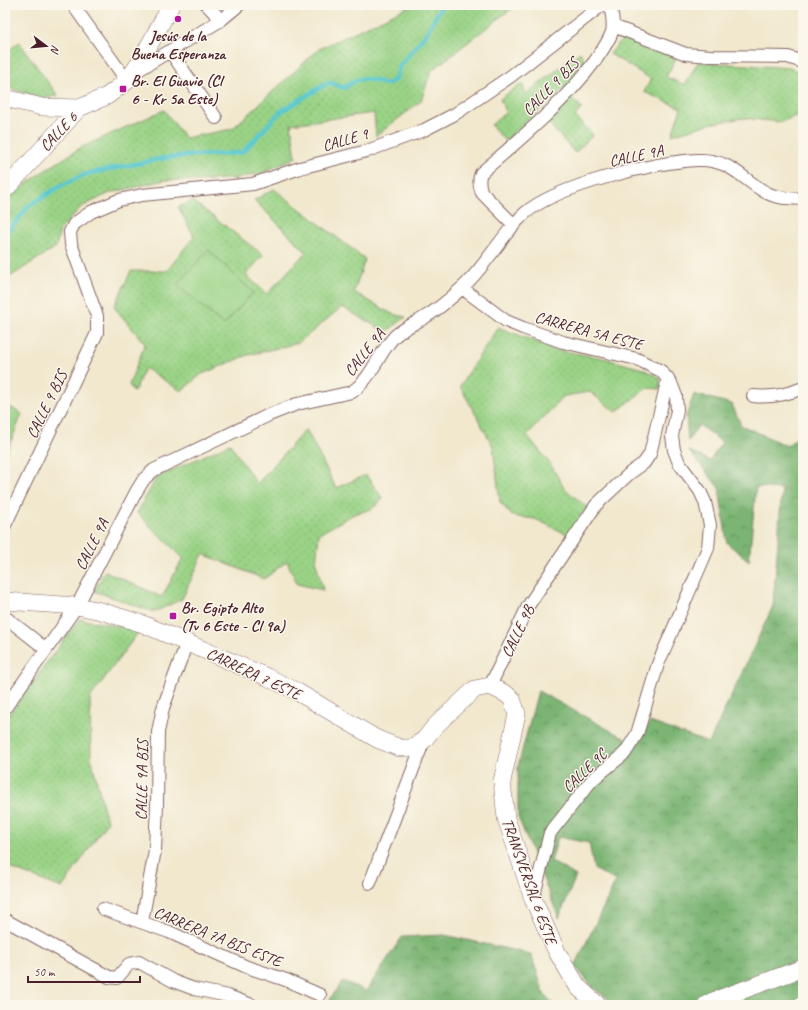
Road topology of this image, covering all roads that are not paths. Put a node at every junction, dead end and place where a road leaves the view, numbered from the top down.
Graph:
1 (73, 5) edge
2 (171, 5) edge
3 (207, 5) edge
4 (239, 5) edge
5 (602, 5) edge
6 (610, 5) edge
7 (221, 20) junction
8 (613, 26) junction
9 (170, 51) junction
10 (803, 62) edge
11 (130, 77) junction
12 (5, 98) edge
13 (79, 108) junction
14 (216, 118) dead end
15 (5, 190) edge
16 (803, 199) edge
17 (514, 225) junction
18 (462, 288) junction
19 (97, 316) joint
20 (668, 378) junction
21 (803, 388) edge
22 (753, 396) dead end
23 (5, 525) edge
24 (5, 602) edge
25 (77, 606) junction
26 (5, 617) edge
27 (187, 642) junction
28 (46, 649) junction
29 (490, 686) junction
30 (5, 708) edge
31 (424, 740) junction
32 (370, 884) dead end
33 (533, 899) junction
34 (103, 909) dead end
35 (5, 920) edge
36 (142, 922) junction
37 (803, 968) edge
38 (320, 994) dead end
39 (252, 1005) edge
40 (598, 1005) edge
41 (706, 1005) edge

1 - 11 street
2 - 11 street, CALLE 6
3 - 7 street
4 - 7 street
5 - 19 street, CALLE 9
6 - 8 street, CALLE 9 BIS
7 - 9 street
8 - 10 street
8 - 17 street, CALLE 9 BIS
9 - 11 street
9 - 14 street
11 - 13 street, CALLE 6
12 - 13 street
13 - 15 street, CALLE 6
16 - 17 street, CALLE 9A
17 - 18 street, CALLE 9A
18 - 20 street, CARRERA 5A ESTE
18 - 25 street, CALLE 9A
19 - 23 street, CALLE 9 BIS
20 - 29 street, CALLE 9B
20 - 33 street, CALLE 9C
21 - 22 street
24 - 25 street, CARRERA 7 ESTE
25 - 27 street, CARRERA 7 ESTE
25 - 28 street, CALLE 9A
26 - 28 street
27 - 31 street, CARRERA 7 ESTE
27 - 36 street, CALLE 9A BIS
28 - 30 street, CALLE 9A
29 - 31 street
29 - 33 street, TRANSVERSAL 6 ESTE
31 - 32 street
33 - 40 street, TRANSVERSAL 6 ESTE
34 - 36 street, CARRERA 7A BIS ESTE
35 - 39 street
36 - 38 street, CARRERA 7A BIS ESTE
37 - 41 street

